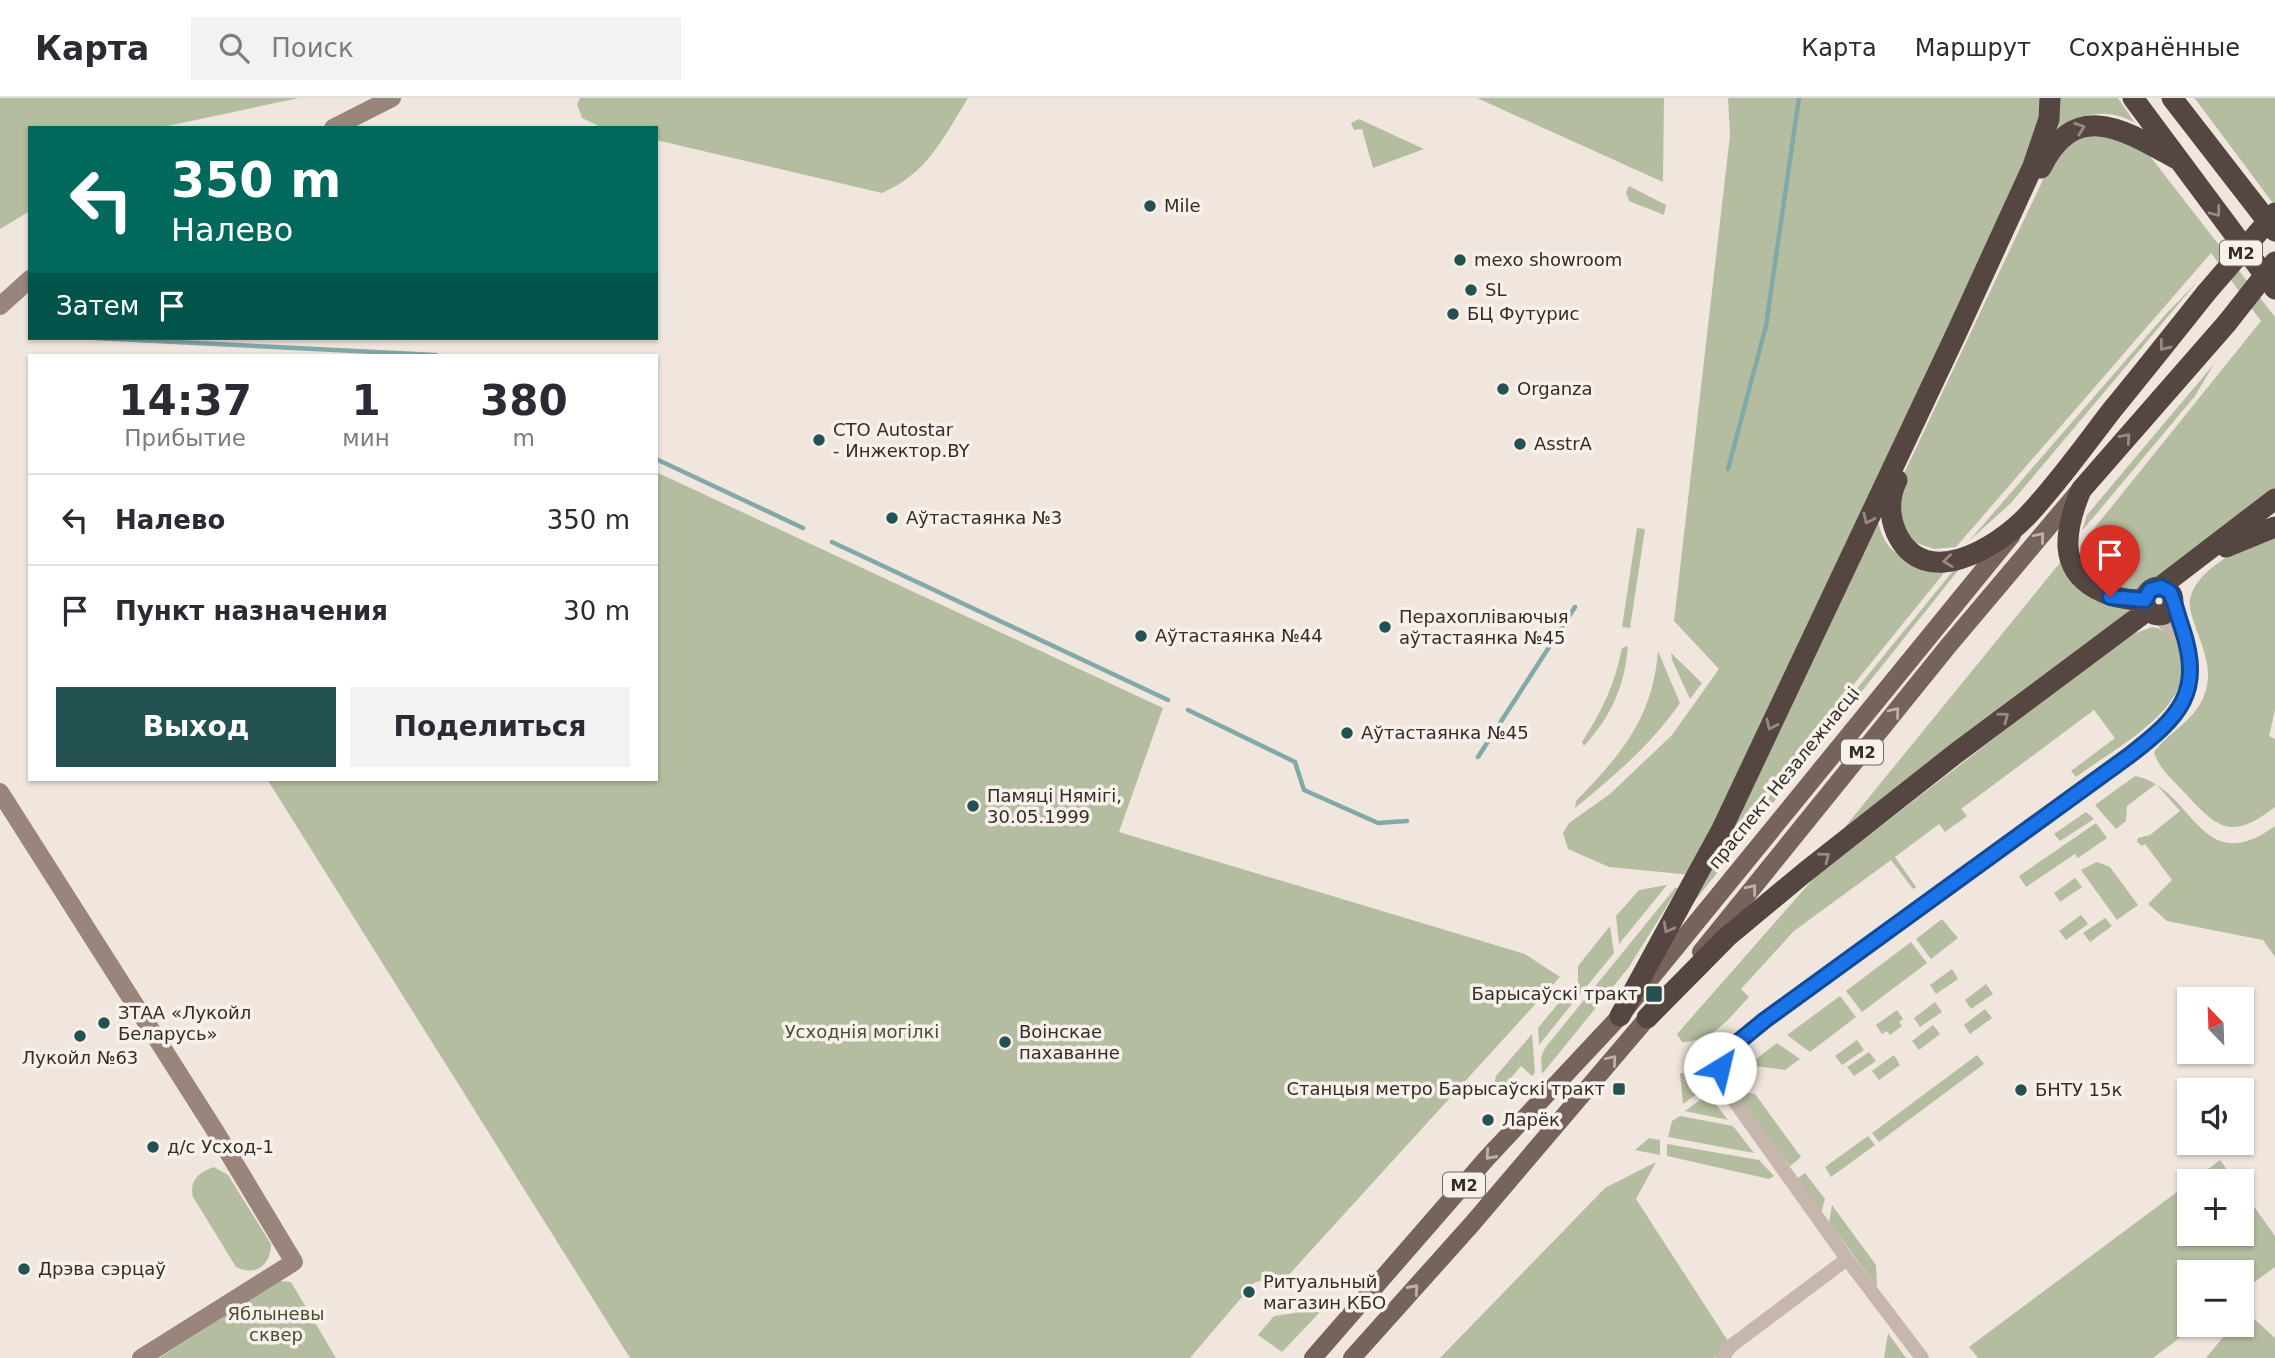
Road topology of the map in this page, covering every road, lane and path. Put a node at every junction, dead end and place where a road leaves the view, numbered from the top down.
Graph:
1 (392, 98) edge
2 (2050, 98) edge
3 (2133, 98) edge
4 (2172, 98) edge
5 (2183, 98) edge
6 (336, 126) edge
7 (2195, 127) junction
8 (2175, 158) junction
9 (2275, 213) edge
10 (2275, 231) edge
11 (2275, 262) edge
12 (28, 281) edge
13 (2275, 289) edge
14 (0, 306) edge
15 (2081, 489) junction
16 (2275, 499) edge
17 (2027, 516) junction
18 (2275, 527) edge
19 (2159, 601) junction
20 (0, 792) edge
21 (1620, 1016) junction
22 (1647, 1018) junction
23 (1847, 1259) junction
24 (141, 1358) edge
25 (1313, 1358) edge
26 (1352, 1358) edge
27 (1722, 1358) edge
28 (1923, 1358) edge

1 - 6 street
2 -> 21 highway
3 - 8 highway
4 - 7 highway
5 - 7 highway
7 - 10 highway
8 -> 13 highway
17 -> 8 highway
9 -> 17 highway, праспект Незалежнасці / М2, bridge
15 -> 11 highway, М2, bridge
12 - 14 street
15 - 19 highway
22 -> 15 main road, М2
16 - 19 highway
17 - 21 main road, праспект Незалежнасці / М2
18 - 19 highway
22 -> 19 highway
19 - 23 street
20 - 24 street
21 -> 25 main road, праспект Незалежнасці / М2
26 -> 22 main road, М2
23 - 27 street
23 - 28 street

